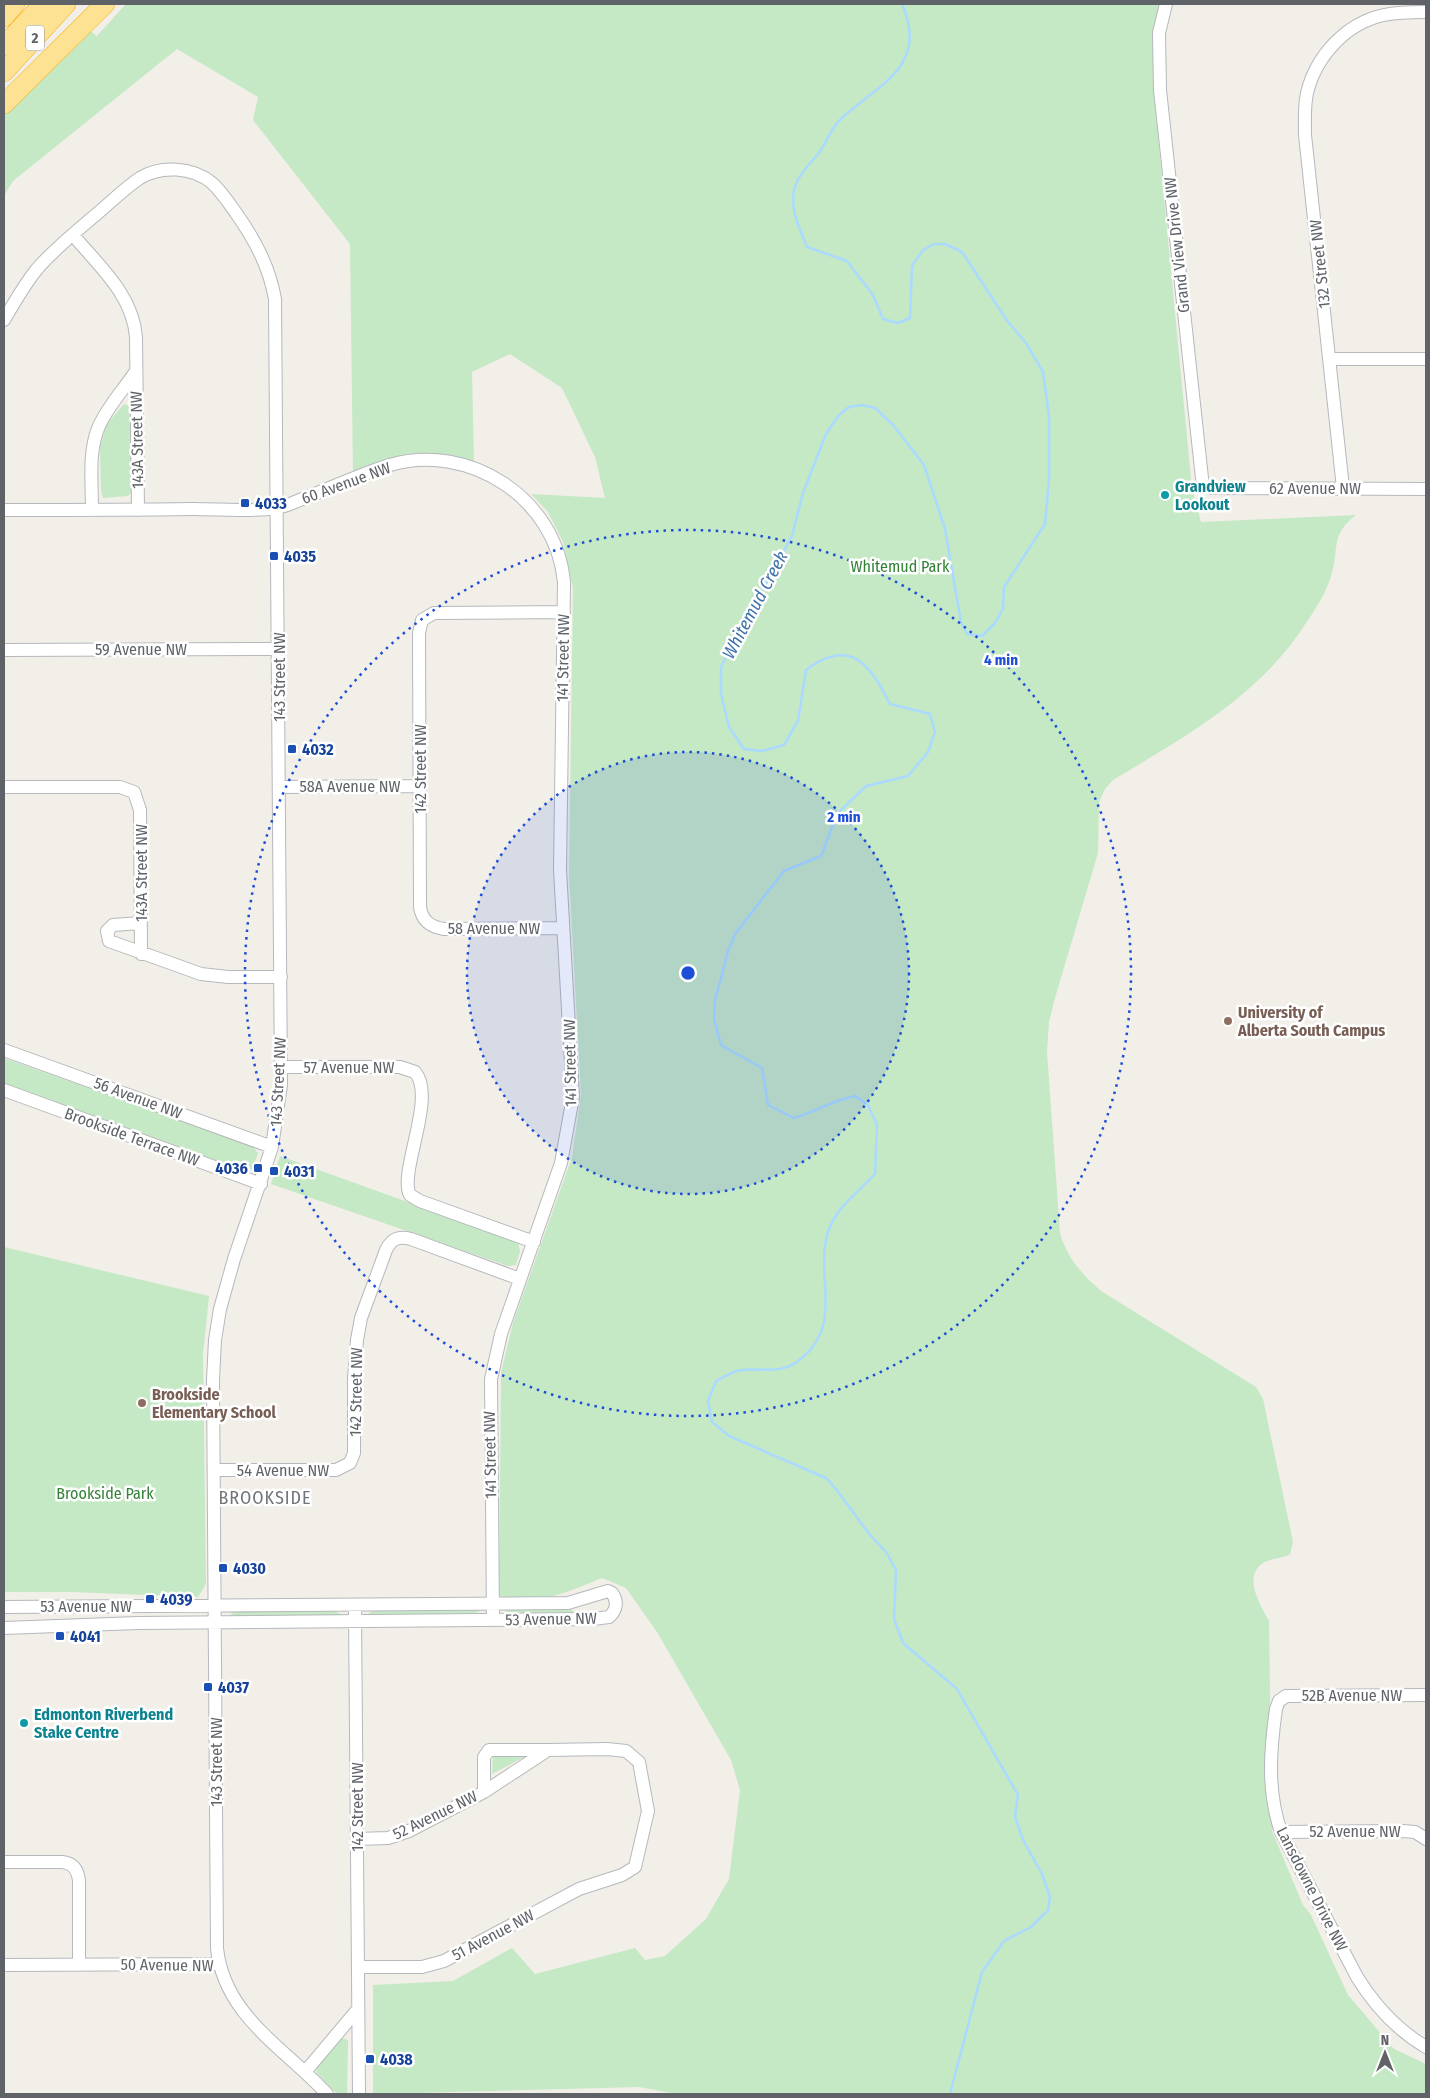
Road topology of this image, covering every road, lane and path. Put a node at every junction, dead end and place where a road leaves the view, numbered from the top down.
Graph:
1 (15, 4) edge
2 (43, 4) edge
3 (66, 4) edge
4 (105, 4) edge
5 (1166, 4) edge
6 (1426, 12) edge
7 (4, 17) edge
8 (4, 46) edge
9 (4, 72) edge
10 (4, 104) edge
11 (72, 235) junction
12 (4, 320) edge
13 (1330, 359) junction
14 (1426, 359) edge
15 (136, 371) junction
16 (1204, 486) joint
17 (1343, 488) junction
18 (1426, 489) edge
19 (528, 503) joint
20 (278, 508) junction
21 (4, 510) edge
22 (92, 510) junction
23 (138, 510) junction
24 (564, 612) junction
25 (279, 649) junction
26 (4, 650) edge
27 (420, 786) junction
28 (4, 787) edge
29 (280, 787) junction
30 (427, 922) joint
31 (141, 923) junction
32 (562, 928) junction
33 (142, 954) junction
34 (281, 977) junction
35 (4, 1050) edge
36 (282, 1068) junction
37 (4, 1090) edge
38 (272, 1147) junction
39 (260, 1184) junction
40 (534, 1242) junction
41 (520, 1279) junction
42 (350, 1463) joint
43 (214, 1470) junction
44 (492, 1604) junction
45 (215, 1605) junction
46 (355, 1605) junction
47 (4, 1607) edge
48 (355, 1620) junction
49 (493, 1620) junction
50 (215, 1622) junction
51 (4, 1628) edge
52 (1426, 1695) edge
53 (1279, 1701) joint
54 (548, 1750) junction
55 (484, 1792) junction
56 (1281, 1832) junction
57 (357, 1839) junction
58 (1426, 1839) edge
59 (4, 1862) edge
60 (622, 1875) joint
61 (220, 1964) junction
62 (4, 1965) edge
63 (79, 1965) junction
64 (358, 1967) junction
65 (358, 2009) junction
66 (1426, 2047) edge
67 (305, 2072) junction
68 (327, 2094) edge
69 (359, 2094) edge

1 - 7 highway
2 - 8 highway, 2
3 - 9 highway, 2
4 - 10 highway
5 - 16 street, Grand View Drive NW
6 - 13 street, 132 Street NW
11 - 12 street, 143 Street NW
11 - 15 street, 143A Street NW
11 - 20 street, 143 Street NW
13 - 14 street
13 - 17 street, 132 Street NW
15 - 22 street, 143A Street NW
15 - 23 street, 143A Street NW
16 - 17 street, 62 Avenue NW
17 - 18 street, 62 Avenue NW
19 - 20 street, 60 Avenue NW
19 - 24 street, 141 Street NW
20 - 23 street, 60 Avenue NW
20 - 25 street, 143 Street NW
21 - 22 street, 60 Avenue NW
22 - 23 street, 60 Avenue NW
24 - 27 street, 142 Street NW
24 - 32 street, 141 Street NW
25 - 26 street, 59 Avenue NW
25 - 29 street, 143 Street NW
27 - 29 street, 58A Avenue NW
27 - 30 street, 142 Street NW
28 - 31 street, 143A Street NW
29 - 34 street, 143 Street NW
30 - 32 street, 58 Avenue NW
31 - 33 street, 143A Street NW
31 - 33 street
32 - 40 street, 141 Street NW
33 - 34 street
34 - 36 street, 143 Street NW
35 - 38 street, 56 Avenue NW
36 - 38 street, 143 Street NW
36 - 40 street, 57 Avenue NW
37 - 39 street, Brookside Terrace NW
38 - 39 street, 143 Street NW
39 - 43 street, 143 Street NW
40 - 41 street, 141 Street NW
41 - 42 street, 142 Street NW
41 - 44 street, 141 Street NW
42 - 43 street, 54 Avenue NW
43 - 45 street, 143 Street NW
44 - 46 street, 53 Avenue NW
44 - 49 street, 141 Street NW
44 - 49 street, 53 Avenue NW
45 - 46 street, 53 Avenue NW
45 - 47 street, 53 Avenue NW
45 - 50 street, 143 Street NW
46 - 48 street, 142 Street NW
48 - 49 street, 53 Avenue NW
48 - 50 street, 53 Avenue NW
48 - 57 street, 142 Street NW
50 - 51 street, 53 Avenue NW
50 - 61 street, 143 Street NW
52 - 53 street, 52B Avenue NW
53 - 56 street, Lansdowne Drive NW
54 - 55 street, 52 Avenue NW
54 - 55 street, 52 Avenue NW
54 - 60 street, 52 Avenue NW
55 - 57 street, 52 Avenue NW
56 - 58 street, 52 Avenue NW
56 - 66 street, Lansdowne Drive NW
57 - 64 street, 142 Street NW
59 - 63 street
60 - 64 street, 51 Avenue NW
61 - 63 street, 50 Avenue NW
61 - 67 street, 50 Avenue NW
62 - 63 street, 50 Avenue NW
64 - 65 street, 142 Street NW
65 - 67 street
65 - 69 street, 142 Street NW
67 - 68 street, 50 Avenue NW

